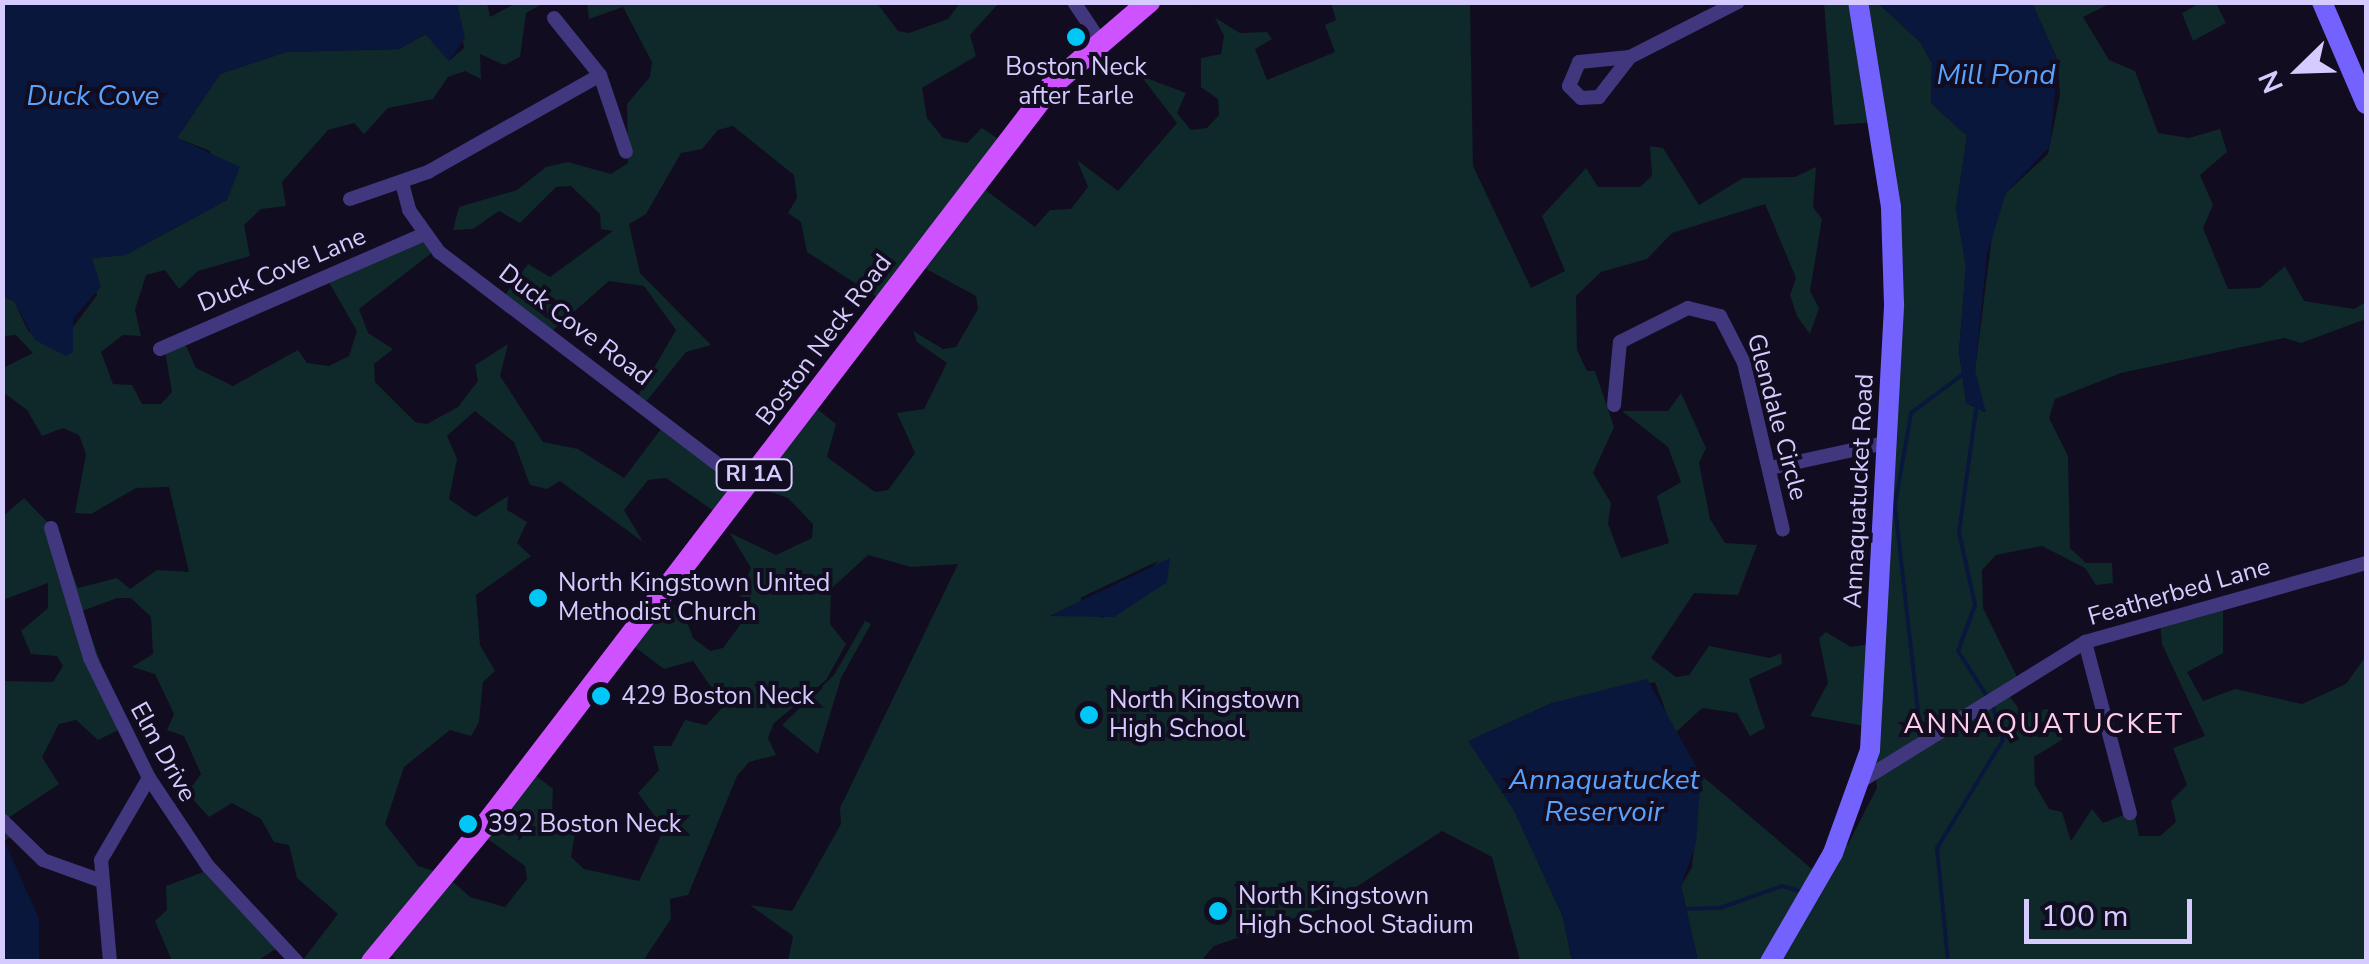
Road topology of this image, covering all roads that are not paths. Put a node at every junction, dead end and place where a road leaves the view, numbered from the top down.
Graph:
1 (1074, 2) edge
2 (1148, 2) edge
3 (1738, 2) edge
4 (1858, 2) edge
5 (2322, 2) edge
6 (554, 18) dead end
7 (1098, 38) junction
8 (1630, 57) dead end
9 (600, 75) junction
10 (2366, 104) edge
11 (626, 152) dead end
12 (402, 182) junction
13 (350, 199) dead end
14 (422, 235) junction
15 (160, 348) dead end
16 (1614, 405) dead end
17 (1885, 443) junction
18 (1770, 468) junction
19 (746, 486) junction
20 (51, 528) dead end
21 (1783, 530) dead end
22 (2366, 563) edge
23 (2085, 642) junction
24 (148, 778) junction
25 (1860, 781) junction
26 (2130, 813) dead end
27 (2, 820) edge
28 (99, 880) junction
29 (110, 962) edge
30 (298, 962) edge
31 (372, 962) edge
32 (1770, 962) edge

1 - 7 street
2 - 7 main road, Boston Neck Road / RI 1A
3 - 8 street
4 - 17 street, Annaquatucket Road
5 - 10 street
6 - 9 street
7 - 19 main road, Boston Neck Road / RI 1A
9 - 11 street
9 - 12 street
12 - 13 street
12 - 14 street
14 - 15 street, Duck Cove Lane
14 - 19 street, Duck Cove Road
16 - 18 street, Glendale Circle
17 - 18 street
17 - 25 street, Annaquatucket Road
18 - 21 street, Glendale Circle
19 - 31 main road, Boston Neck Road / RI 1A
20 - 24 street, Elm Drive
22 - 23 street, Featherbed Lane
23 - 25 street, Featherbed Lane
23 - 26 street
24 - 28 street
24 - 30 street, Elm Drive
25 - 32 street, Annaquatucket Road
27 - 28 street
28 - 29 street

